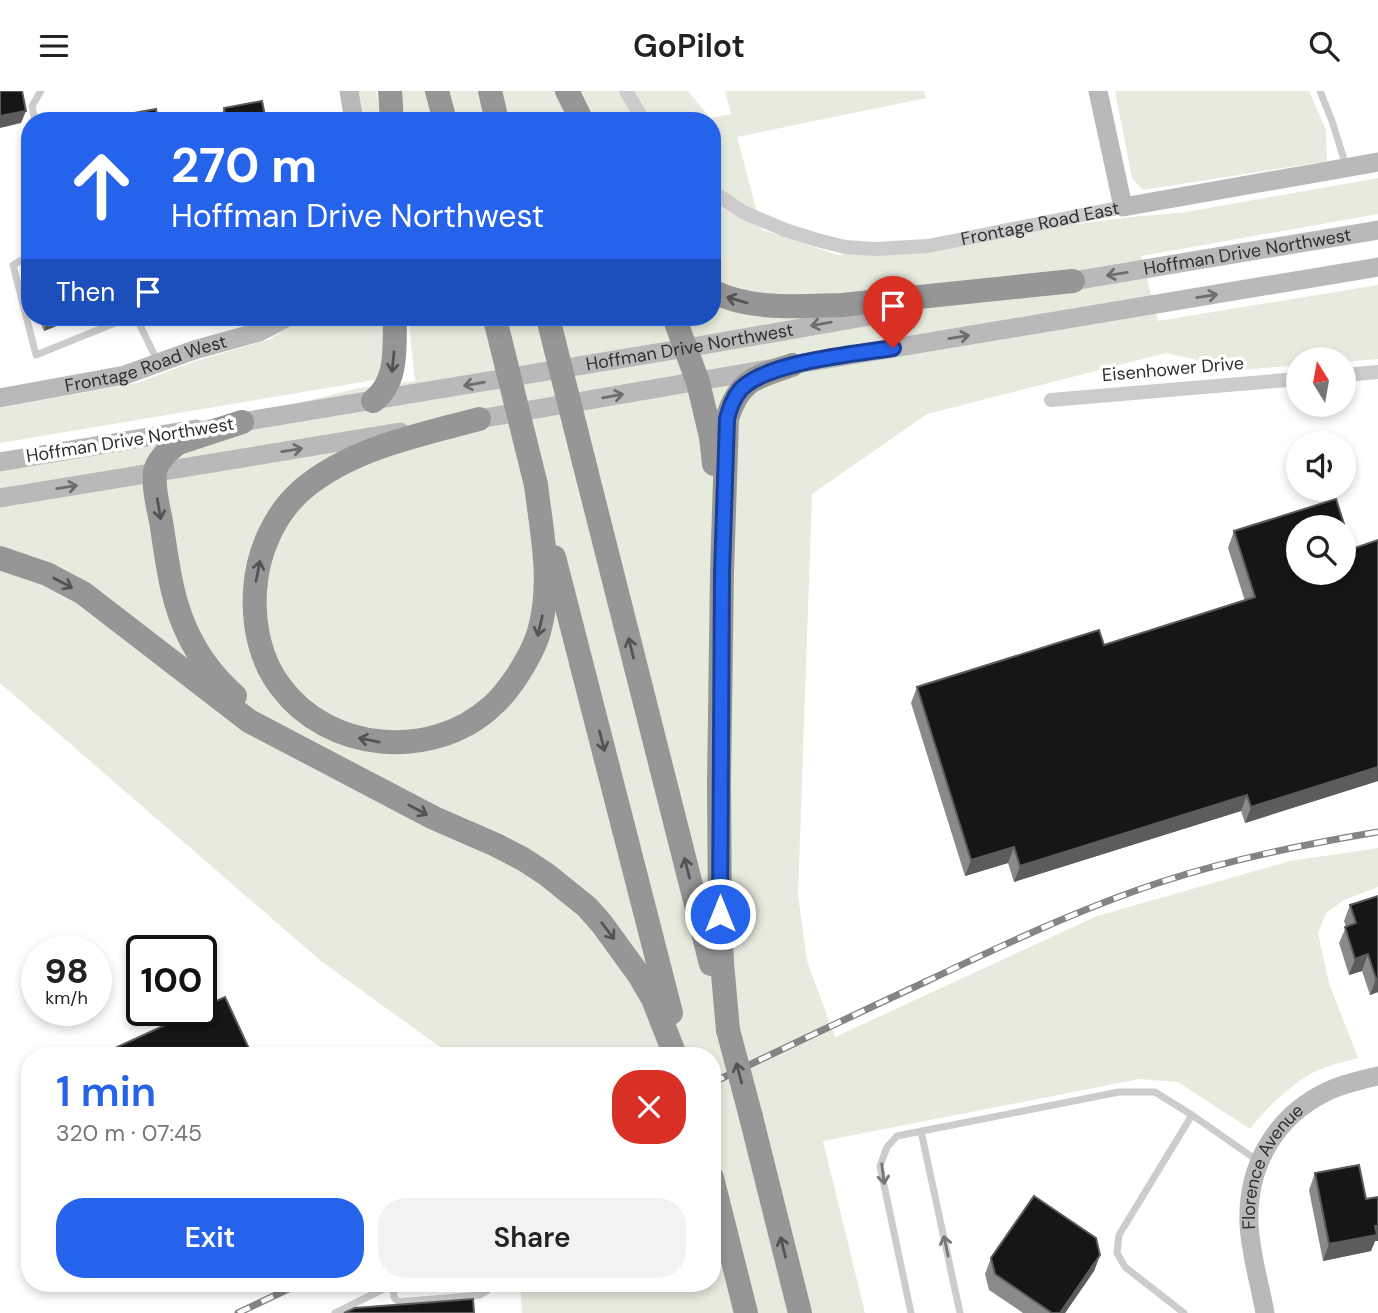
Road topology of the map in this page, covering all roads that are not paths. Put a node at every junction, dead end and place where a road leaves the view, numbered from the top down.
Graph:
1 (41, 91) edge
2 (349, 91) edge
3 (390, 91) edge
4 (437, 91) edge
5 (490, 91) edge
6 (567, 91) edge
7 (626, 91) edge
8 (1098, 91) edge
9 (1320, 91) edge
10 (33, 112) edge
11 (352, 112) edge
12 (391, 112) edge
13 (443, 112) edge
14 (495, 112) edge
15 (578, 112) edge
16 (638, 112) edge
17 (1378, 162) edge
18 (1346, 168) junction
19 (721, 197) edge
20 (1123, 207) junction
21 (1378, 230) edge
22 (21, 260) edge
23 (1378, 267) edge
24 (1073, 281) junction
25 (721, 295) edge
26 (21, 296) edge
27 (29, 326) edge
28 (108, 326) edge
29 (140, 326) edge
30 (253, 326) edge
31 (395, 326) edge
32 (497, 326) edge
33 (550, 326) edge
34 (677, 326) edge
35 (686, 348) junction
36 (159, 364) junction
37 (792, 365) junction
38 (1378, 372) edge
39 (1356, 374) edge
40 (1286, 380) edge
41 (698, 382) junction
42 (0, 398) edge
43 (1051, 400) dead end
44 (373, 401) junction
45 (479, 419) junction
46 (242, 422) junction
47 (0, 462) edge
48 (155, 472) junction
49 (536, 485) junction
50 (0, 498) edge
51 (0, 558) edge
52 (722, 573) junction
53 (314, 756) junction
54 (727, 1030) junction
55 (676, 1047) edge
56 (676, 1047) edge
57 (1378, 1076) edge
58 (1192, 1115) junction
59 (921, 1131) junction
60 (1259, 1161) junction
61 (721, 1212) edge
62 (378, 1292) edge
63 (394, 1292) edge
64 (485, 1292) edge
65 (335, 1313) edge
66 (746, 1313) edge
67 (800, 1313) edge
68 (911, 1313) edge
69 (960, 1313) edge
70 (1184, 1313) edge
71 (1265, 1313) edge

1 - 10 lane
2 - 11 main road
3 - 12 highway
4 - 13 highway
5 - 14 highway
6 - 15 highway
7 - 16 street
8 - 20 main road
9 - 18 lane
17 - 18 main road, Frontage Road East
18 - 20 main road, Frontage Road East
19 - 20 street, Frontage Road East
21 -> 24 main road, Hoffman Drive Northwest
22 - 26 lane
37 -> 23 main road, Hoffman Drive Northwest
24 -> 25 highway
24 -> 35 main road, Hoffman Drive Northwest
27 - 28 lane
29 - 36 lane
30 - 36 main road, Frontage Road West
31 -> 44 highway
32 - 49 highway, bridge
54 -> 33 highway, bridge
34 - 35 highway
35 - 41 highway
35 -> 44 main road, Hoffman Drive Northwest
36 - 42 main road, Frontage Road West
37 - 41 main road, Hoffman Drive Northwest
37 - 52 highway
38 - 39 street
40 - 43 street, Eisenhower Drive
45 -> 41 main road, Hoffman Drive Northwest
41 - 52 highway
44 - 46 main road, Hoffman Drive Northwest
48 -> 45 main road, Hoffman Drive Northwest
49 -> 45 highway
46 - 47 main road, Hoffman Drive Northwest
46 - 48 highway
50 -> 48 main road, Hoffman Drive Northwest
48 -> 53 highway
49 -> 55 highway
51 -> 53 highway
52 - 54 highway
53 -> 56 highway
67 -> 54 highway, bridge
57 - 60 main road, Florence Avenue
58 - 59 lane
58 - 60 lane
58 - 70 lane
59 -> 68 lane
69 -> 59 lane
60 - 71 main road, Florence Avenue
61 - 66 highway
62 - 65 lane
63 - 64 lane

